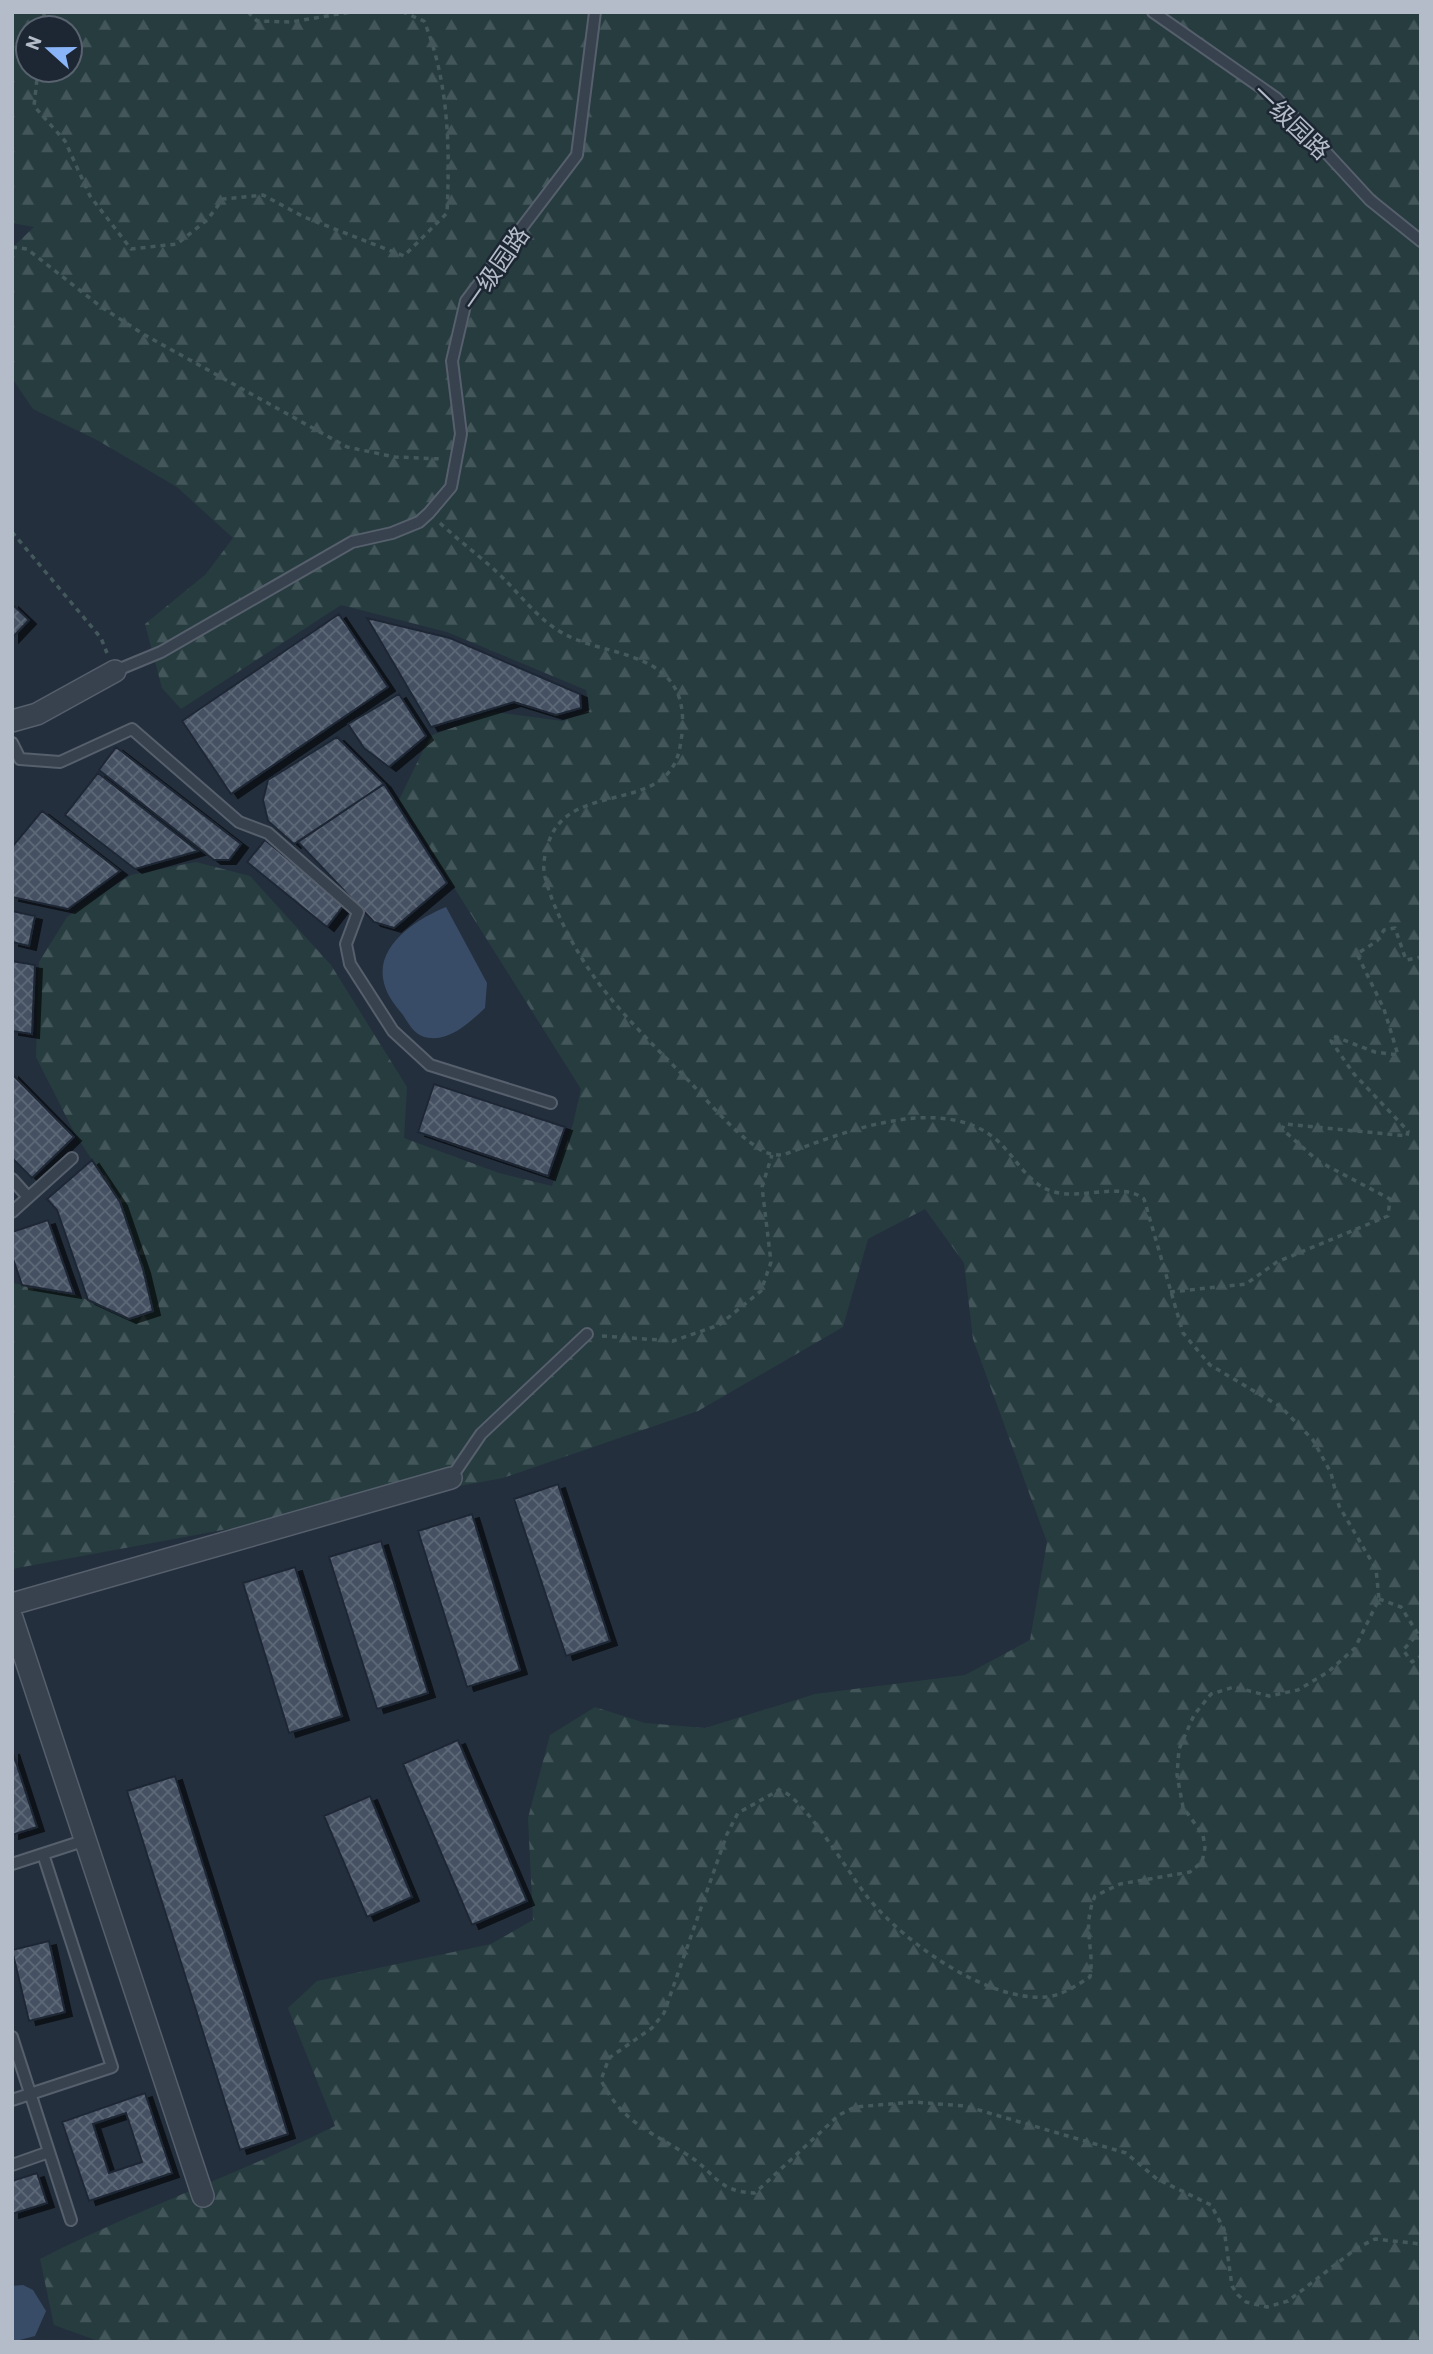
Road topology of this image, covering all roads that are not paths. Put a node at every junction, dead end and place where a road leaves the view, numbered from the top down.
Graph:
1 (596, 12) edge
2 (1153, 12) edge
3 (1421, 241) edge
4 (115, 671) joint
5 (12, 721) edge
6 (12, 743) edge
7 (551, 1104) dead end
8 (72, 1158) dead end
9 (12, 1179) edge
10 (28, 1196) junction
11 (12, 1212) edge
12 (587, 1334) road end
13 (451, 1478) joint
14 (12, 1604) edge
15 (12, 1618) edge
16 (86, 1840) junction
17 (43, 1854) junction
18 (12, 1864) edge
19 (12, 2037) edge
20 (30, 2094) junction
21 (12, 2100) edge
22 (49, 2152) junction
23 (12, 2165) edge
24 (203, 2196) dead end
25 (71, 2220) dead end

1 - 4 lane, 一级园路
2 - 3 lane, 一级园路
4 - 5 street
6 - 7 lane
8 - 10 lane
9 - 10 lane
10 - 11 lane
12 - 13 lane
13 - 14 street
15 - 16 street
16 - 17 lane
16 - 24 street
17 - 18 lane
17 - 20 lane
19 - 20 lane
20 - 21 lane
20 - 22 lane
22 - 23 lane
22 - 25 lane

